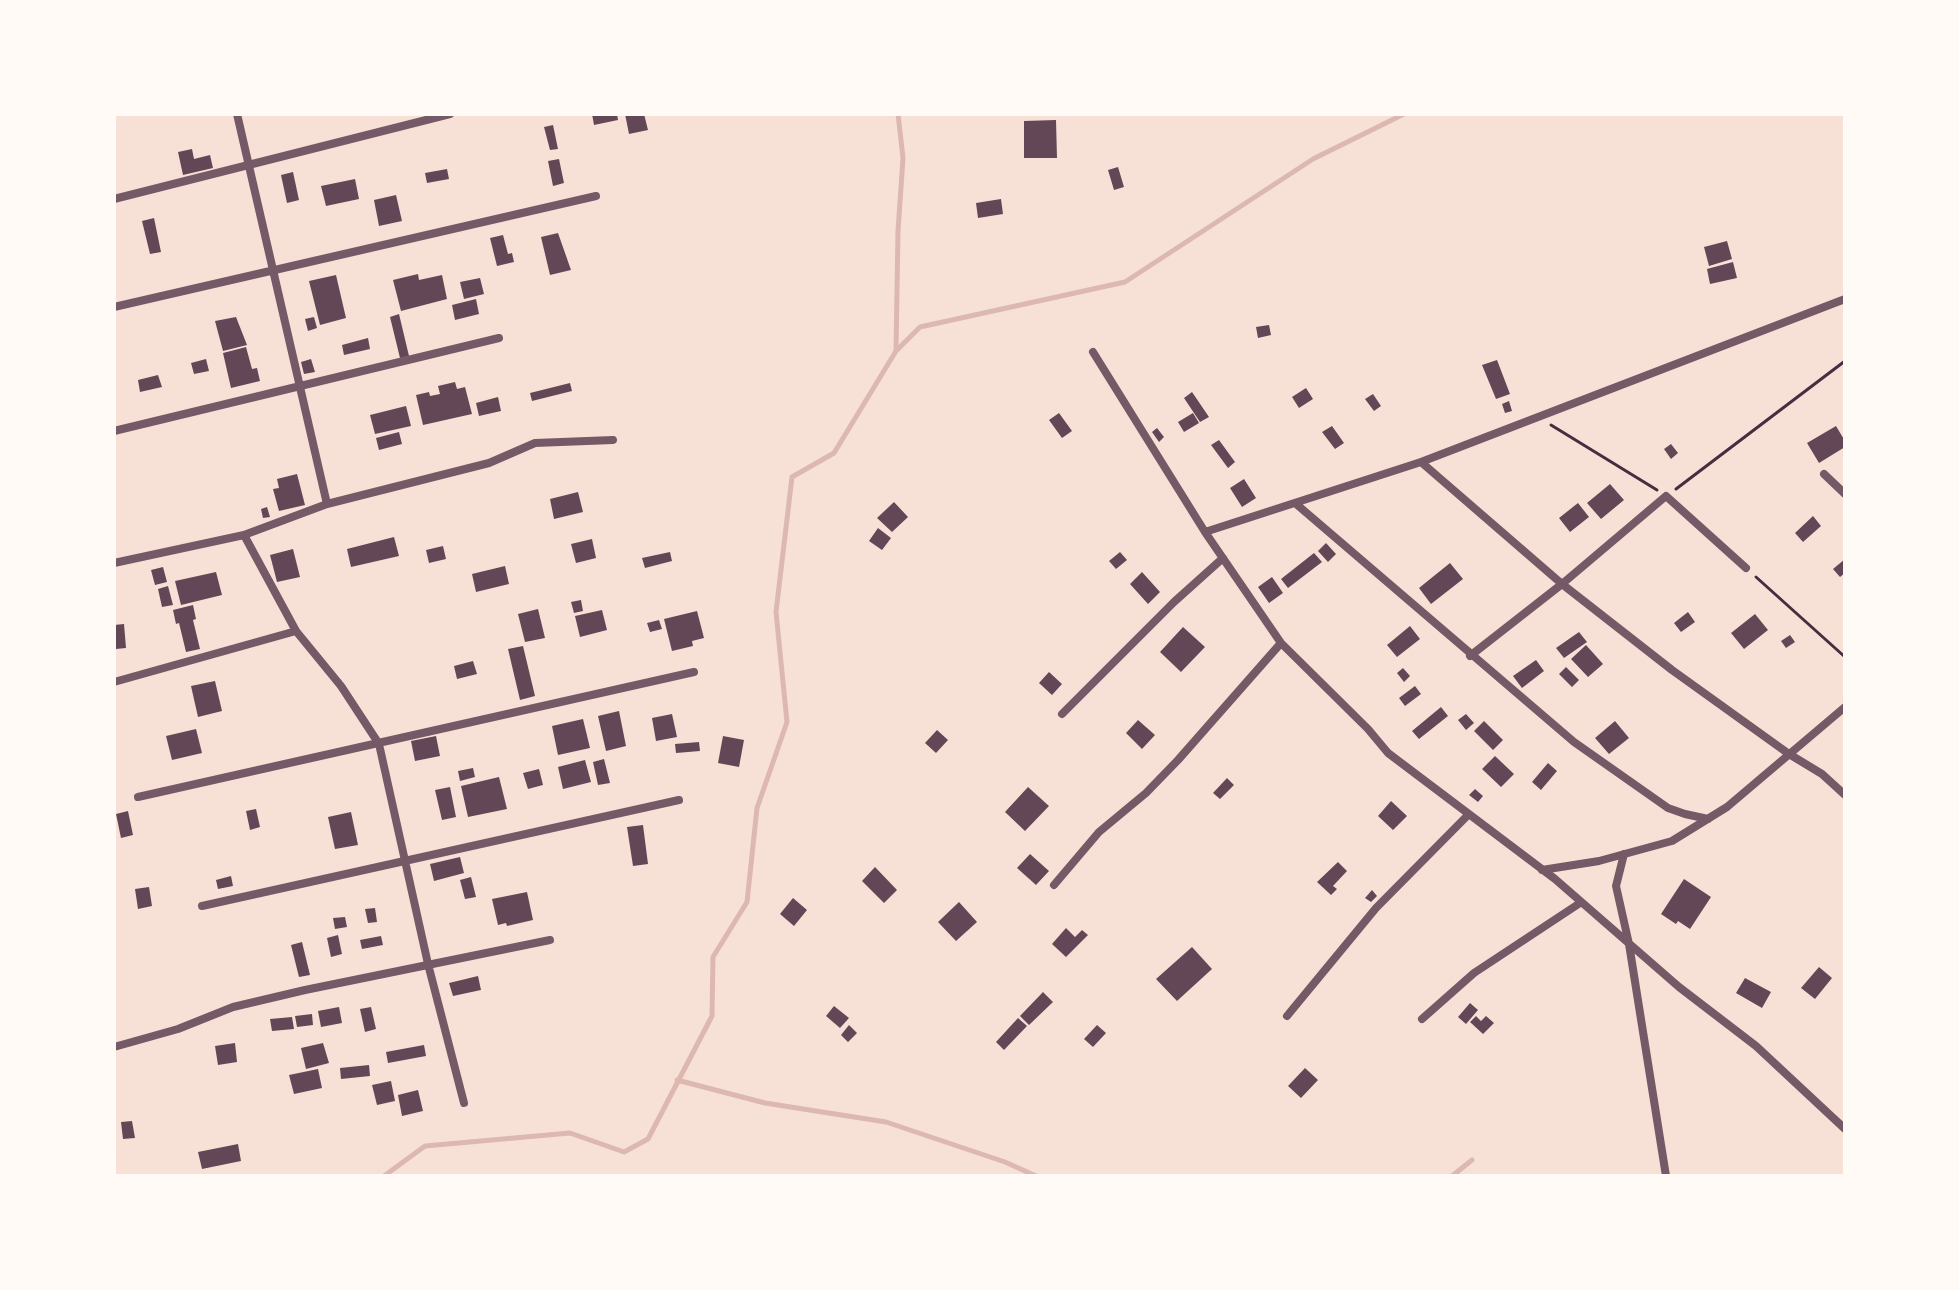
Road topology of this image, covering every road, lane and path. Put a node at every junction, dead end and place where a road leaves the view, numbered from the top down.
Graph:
1 (237, 114) edge
2 (450, 114) edge
3 (248, 163) junction
4 (596, 196) dead end
5 (114, 199) edge
6 (273, 271) junction
7 (1845, 299) edge
8 (114, 307) edge
9 (499, 338) dead end
10 (1093, 352) dead end
11 (1845, 361) edge
12 (299, 386) junction
13 (1536, 417) junction
14 (114, 431) edge
15 (613, 440) dead end
16 (1421, 462) junction
17 (1824, 474) dead end
18 (1845, 494) edge
19 (1666, 496) junction
20 (1295, 503) junction
21 (327, 504) junction
22 (1205, 532) junction
23 (244, 535) junction
24 (1223, 558) junction
25 (114, 563) edge
26 (1746, 568) joint
27 (1562, 584) junction
28 (296, 631) junction
29 (1281, 643) junction
30 (1470, 656) junction
31 (1845, 657) edge
32 (694, 672) dead end
33 (114, 682) edge
34 (1845, 707) edge
35 (1062, 714) dead end
36 (379, 744) junction
37 (1789, 754) junction
38 (1845, 795) edge
39 (138, 797) dead end
40 (679, 800) dead end
41 (1469, 814) junction
42 (1708, 819) junction
43 (1624, 854) junction
44 (404, 860) junction
45 (1542, 870) junction
46 (1054, 885) dead end
47 (1580, 903) junction
48 (202, 906) dead end
49 (550, 940) dead end
50 (1629, 944) junction
51 (428, 964) junction
52 (1287, 1016) dead end
53 (1422, 1019) dead end
54 (114, 1047) edge
55 (464, 1103) dead end
56 (1845, 1129) edge
57 (1666, 1176) edge

1 - 3 street
2 - 3 street
3 - 5 street
3 - 6 street
4 - 6 street
6 - 8 street
6 - 12 street
7 - 13 street
9 - 12 street
10 - 22 street
11 - 19 path
12 - 14 street
12 - 21 street
13 - 16 street
13 - 19 path
15 - 21 street
16 - 20 street
16 - 27 street
17 - 18 street
19 - 26 street
19 - 27 street
20 - 22 street
20 - 30 street
21 - 23 street
22 - 24 street
23 - 25 street
23 - 28 street
24 - 29 street
24 - 35 street
26 - 31 path
27 - 30 street
27 - 37 street
28 - 33 street
28 - 36 street
29 - 41 street
29 - 46 street
30 - 42 street
32 - 36 street
34 - 37 street
36 - 39 street
36 - 44 street
37 - 38 street
37 - 42 street
40 - 44 street
41 - 45 street
41 - 52 street
42 - 43 street
43 - 45 street
43 - 50 street
44 - 48 street
44 - 51 street
45 - 47 street
47 - 50 street
47 - 53 street
49 - 51 street
50 - 56 street
50 - 57 street
51 - 54 street
51 - 55 street

